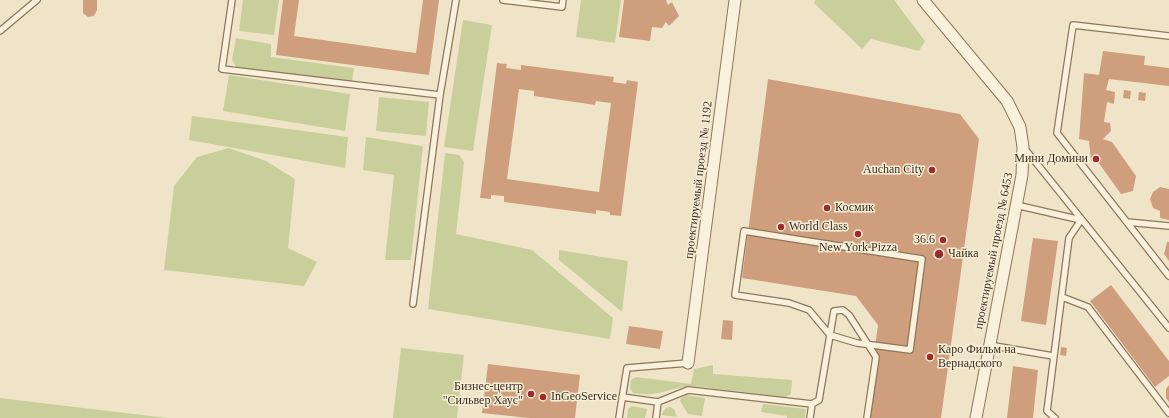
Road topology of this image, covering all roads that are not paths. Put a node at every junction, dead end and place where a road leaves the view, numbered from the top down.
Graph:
1 (37, 0) edge
2 (232, 0) edge
3 (456, 0) edge
4 (503, 0) edge
5 (562, 0) edge
6 (735, 0) edge
7 (923, 0) edge
8 (0, 31) edge
9 (1169, 36) edge
10 (440, 95) junction
11 (1023, 147) junction
12 (1016, 205) junction
13 (1081, 220) junction
14 (1127, 222) junction
15 (1169, 226) edge
16 (1169, 276) edge
17 (1062, 297) junction
18 (413, 304) dead end
19 (1169, 328) edge
20 (830, 335) junction
21 (989, 345) junction
22 (1053, 356) junction
23 (688, 363) joint
24 (622, 397) junction
25 (658, 402) junction
26 (812, 404) junction
27 (1169, 413) edge
28 (619, 418) edge
29 (656, 418) edge
30 (810, 418) edge
31 (867, 418) edge
32 (976, 418) edge
33 (1055, 418) edge

1 - 8 lane
2 - 10 lane
3 - 10 lane
4 - 5 lane
6 - 23 street, проектируемый проезд № 1192
7 - 11 street, проектируемый проезд № 6453
9 - 14 lane
10 - 18 lane
11 - 12 street, проектируемый проезд № 6453
11 - 13 lane
12 - 13 lane
12 - 21 street, проектируемый проезд № 6453
13 - 17 lane
13 - 19 lane
14 - 15 lane
14 - 16 lane
17 - 22 lane
17 - 27 lane
20 - 20 lane
20 - 26 lane
20 - 31 lane
21 - 22 lane
21 - 32 street, проектируемый проезд № 6453
22 - 33 lane
23 - 24 lane
24 - 25 lane
24 - 28 lane
25 - 26 lane
25 - 29 lane
26 - 30 lane

